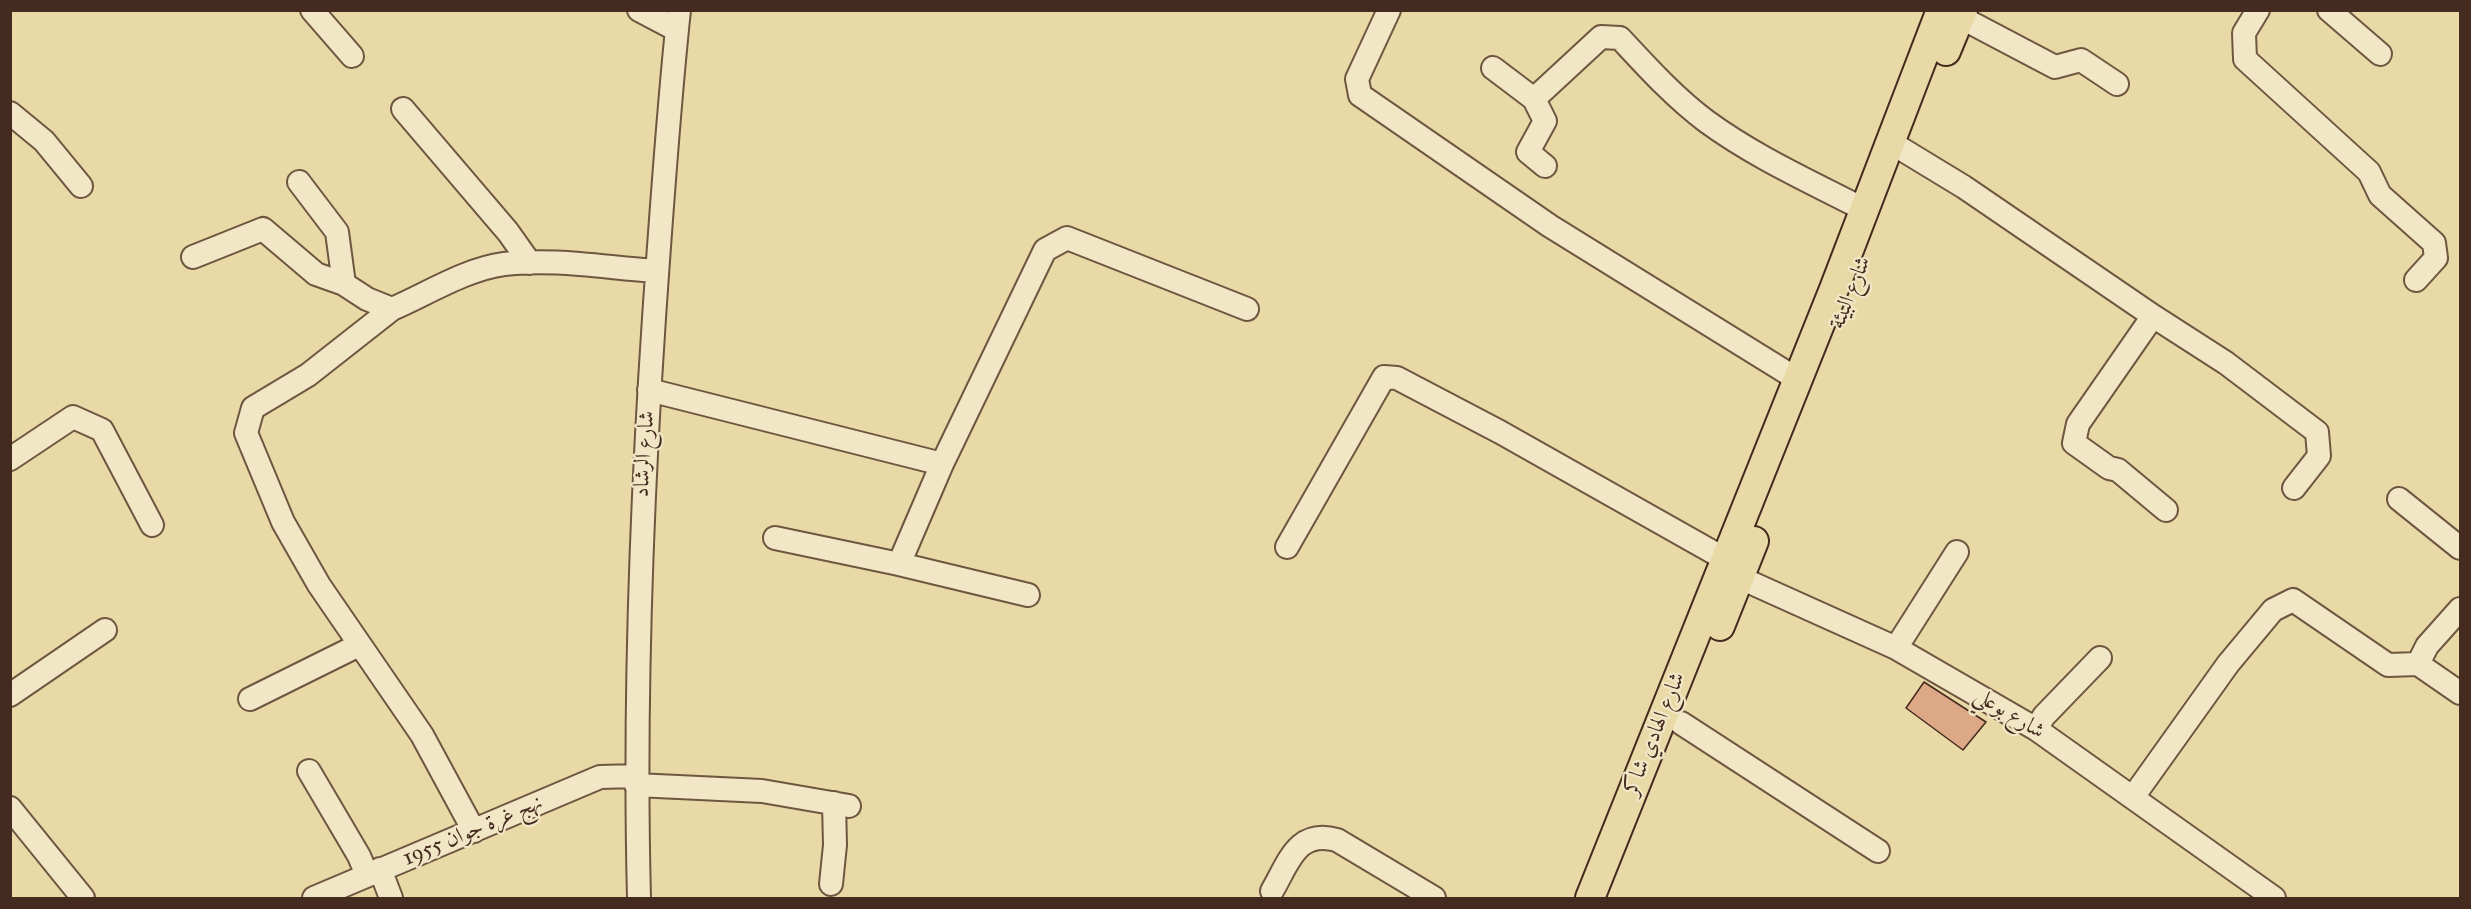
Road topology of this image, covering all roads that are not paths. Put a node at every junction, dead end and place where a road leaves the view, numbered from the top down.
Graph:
1 (312, 10) edge
2 (639, 10) edge
3 (1389, 10) edge
4 (2258, 10) edge
5 (2329, 10) edge
6 (1955, 13) edge
7 (678, 20) edge
8 (2380, 54) dead end
9 (352, 56) dead end
10 (1492, 68) dead end
11 (2117, 84) dead end
12 (1534, 99) junction
13 (403, 109) dead end
14 (10, 113) edge
15 (1899, 146) junction
16 (1545, 166) dead end
17 (298, 182) dead end
18 (81, 186) dead end
19 (1865, 210) junction
20 (193, 257) dead end
21 (530, 263) junction
22 (657, 271) junction
23 (2416, 280) dead end
24 (344, 284) junction
25 (1842, 293) junction
26 (392, 309) junction
27 (1247, 309) dead end
28 (2153, 316) junction
29 (1797, 379) junction
30 (649, 390) junction
31 (10, 459) edge
32 (942, 464) junction
33 (2294, 488) dead end
34 (2398, 499) dead end
35 (2166, 510) dead end
36 (153, 525) dead end
37 (775, 538) dead end
38 (1287, 547) dead end
39 (2460, 548) edge
40 (1957, 552) dead end
41 (898, 564) junction
42 (1729, 568) junction
43 (1028, 595) dead end
44 (2460, 609) edge
45 (105, 630) dead end
46 (359, 645) junction
47 (1896, 648) junction
48 (2100, 658) dead end
49 (2418, 664) junction
50 (2460, 693) edge
51 (10, 695) edge
52 (249, 699) dead end
53 (1681, 723) junction
54 (2036, 729) junction
55 (309, 771) dead end
56 (636, 781) junction
57 (2133, 797) junction
58 (10, 808) edge
59 (474, 831) junction
60 (1878, 851) dead end
61 (374, 872) junction
62 (831, 884) dead end
63 (1272, 891) dead end
64 (83, 898) edge
65 (314, 898) edge
66 (391, 898) edge
67 (639, 898) edge
68 (1434, 898) edge
69 (1590, 898) edge
70 (1611, 898) edge
71 (2274, 898) edge

1 - 9 street
2 - 7 street
3 - 29 street
4 - 23 street
5 - 8 street
6 - 11 street
6 - 15 main road, شارع البيئة
7 - 22 street, شارع الرشاد
10 - 12 street
12 - 16 street
12 - 19 street
13 - 21 street
14 - 18 street
15 - 19 main road, شارع البيئة
15 - 25 main road, شارع البيئة
15 - 28 street
17 - 24 street
19 - 25 main road, شارع البيئة
20 - 24 street
21 - 22 street
21 - 26 street
22 - 30 street, شارع الرشاد
24 - 26 street
25 - 29 main road, شارع البيئة
25 - 42 main road, شارع البيئة
26 - 46 street
27 - 32 street
28 - 33 street
28 - 35 street
29 - 42 main road, شارع البيئة
30 - 32 street
30 - 56 street, شارع الرشاد
31 - 36 street
32 - 41 street
34 - 39 street
37 - 41 street
38 - 42 street, شارع بوعلي
40 - 47 street
41 - 43 street
42 - 47 street, شارع بوعلي
42 - 53 main road, شارع الهادي شاكر
42 - 69 main road, شارع الهادي شاكر
44 - 49 street
45 - 51 street
46 - 52 street
46 - 59 street
47 - 54 street, شارع بوعلي
48 - 54 street
49 - 50 street
49 - 57 street
53 - 60 street
53 - 70 main road, شارع الهادي شاكر
54 - 57 street, شارع بوعلي
55 - 61 street
56 - 59 street, نهج غرة جوان 1955
56 - 62 street, نهج غرة جوان 1955
56 - 67 street, شارع الرشاد
57 - 71 street, شارع بوعلي
58 - 64 street
59 - 61 street, نهج غرة جوان 1955
61 - 65 street, نهج غرة جوان 1955
61 - 66 street
63 - 68 street

